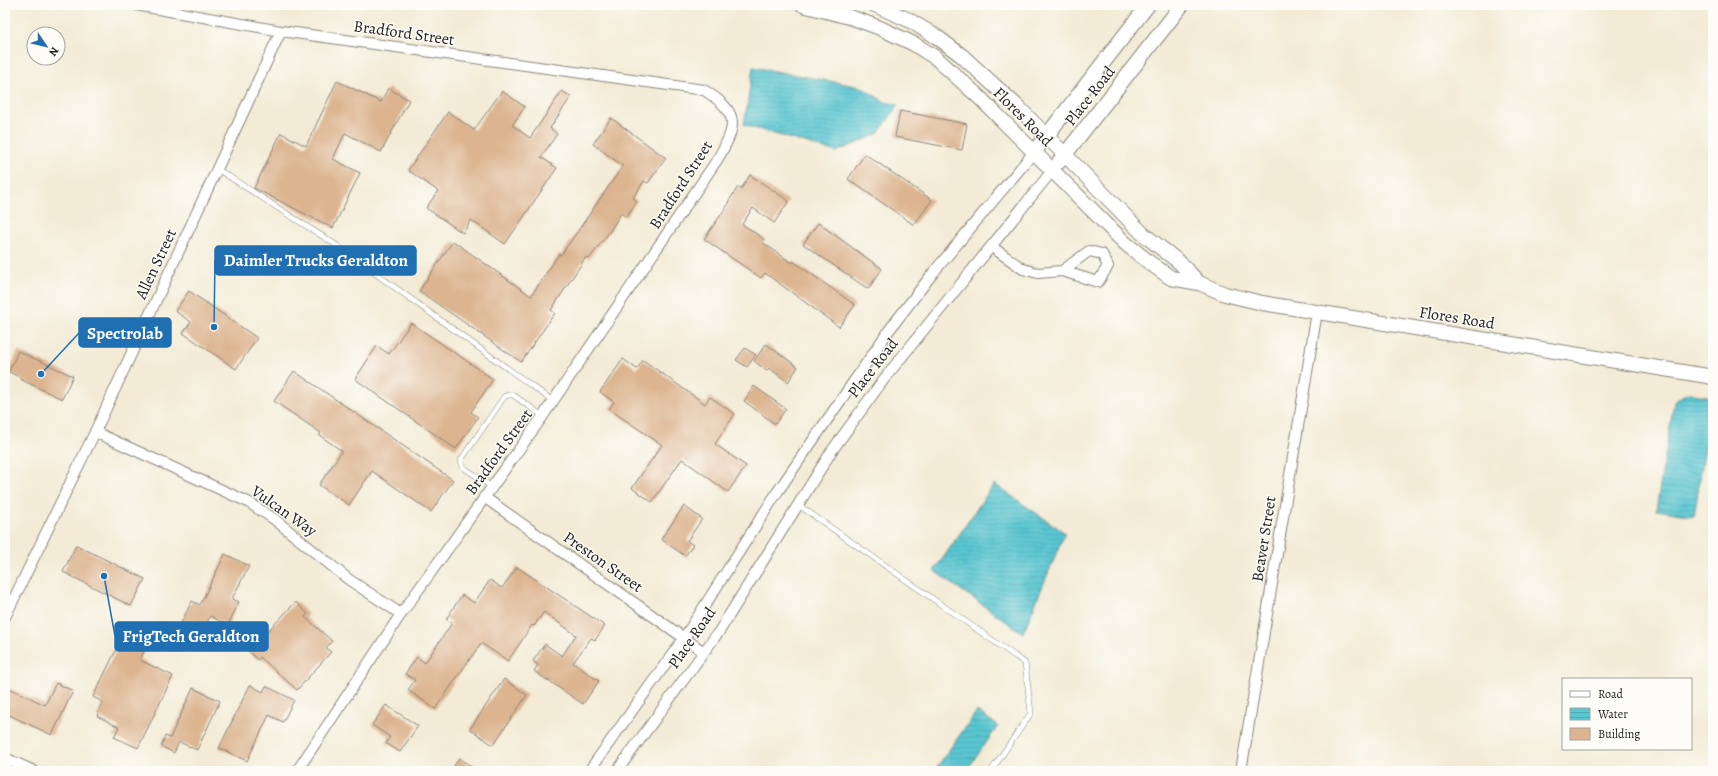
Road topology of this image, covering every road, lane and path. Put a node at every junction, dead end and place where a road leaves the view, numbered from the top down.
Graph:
1 (136, 5) edge
2 (876, 5) edge
3 (1148, 5) edge
4 (1182, 5) edge
5 (811, 6) edge
6 (281, 31) junction
7 (1047, 136) junction
8 (1034, 152) junction
9 (1064, 156) junction
10 (217, 169) junction
11 (1052, 171) junction
12 (992, 247) junction
13 (1062, 271) dead end
14 (1199, 283) junction
15 (1317, 312) junction
16 (1713, 377) edge
17 (554, 401) junction
18 (543, 416) junction
19 (95, 432) junction
20 (492, 487) junction
21 (484, 497) junction
22 (797, 504) junction
23 (401, 614) junction
24 (5, 617) edge
25 (684, 638) junction
26 (704, 652) junction
27 (5, 758) edge
28 (34, 771) edge
29 (297, 771) edge
30 (589, 771) edge
31 (617, 771) edge
32 (991, 771) edge
33 (1241, 771) edge

1 - 6 street, Bradford Street
2 - 7 main road, Flores Road
3 - 7 main road, Place Road
4 - 9 main road, Place Road
5 - 8 main road, Flores Road
6 - 10 street, Allen Street
6 - 17 street, Bradford Street
7 - 8 main road, Place Road
7 - 9 main road, Flores Road
8 - 11 main road, Flores Road
8 - 25 street, Place Road
9 - 11 main road, Place Road
9 - 14 main road, Flores Road
10 - 17 lane
10 - 19 street, Allen Street
11 - 12 street, Place Road
11 - 14 main road, Flores Road
12 - 13 street
12 - 22 street, Place Road
14 - 15 main road, Flores Road
15 - 16 main road, Flores Road
15 - 33 street, Beaver Street
17 - 18 street, Bradford Street
18 - 20 street, Bradford Street
18 - 20 lane
19 - 23 street, Vulcan Way
19 - 24 street, Allen Street
20 - 21 street, Bradford Street
21 - 23 street, Bradford Street
21 - 25 street, Preston Street
22 - 26 street, Place Road
22 - 32 lane
23 - 29 street, Bradford Street
25 - 26 street, Preston Street
25 - 30 street, Place Road
26 - 31 street, Place Road
27 - 28 street

